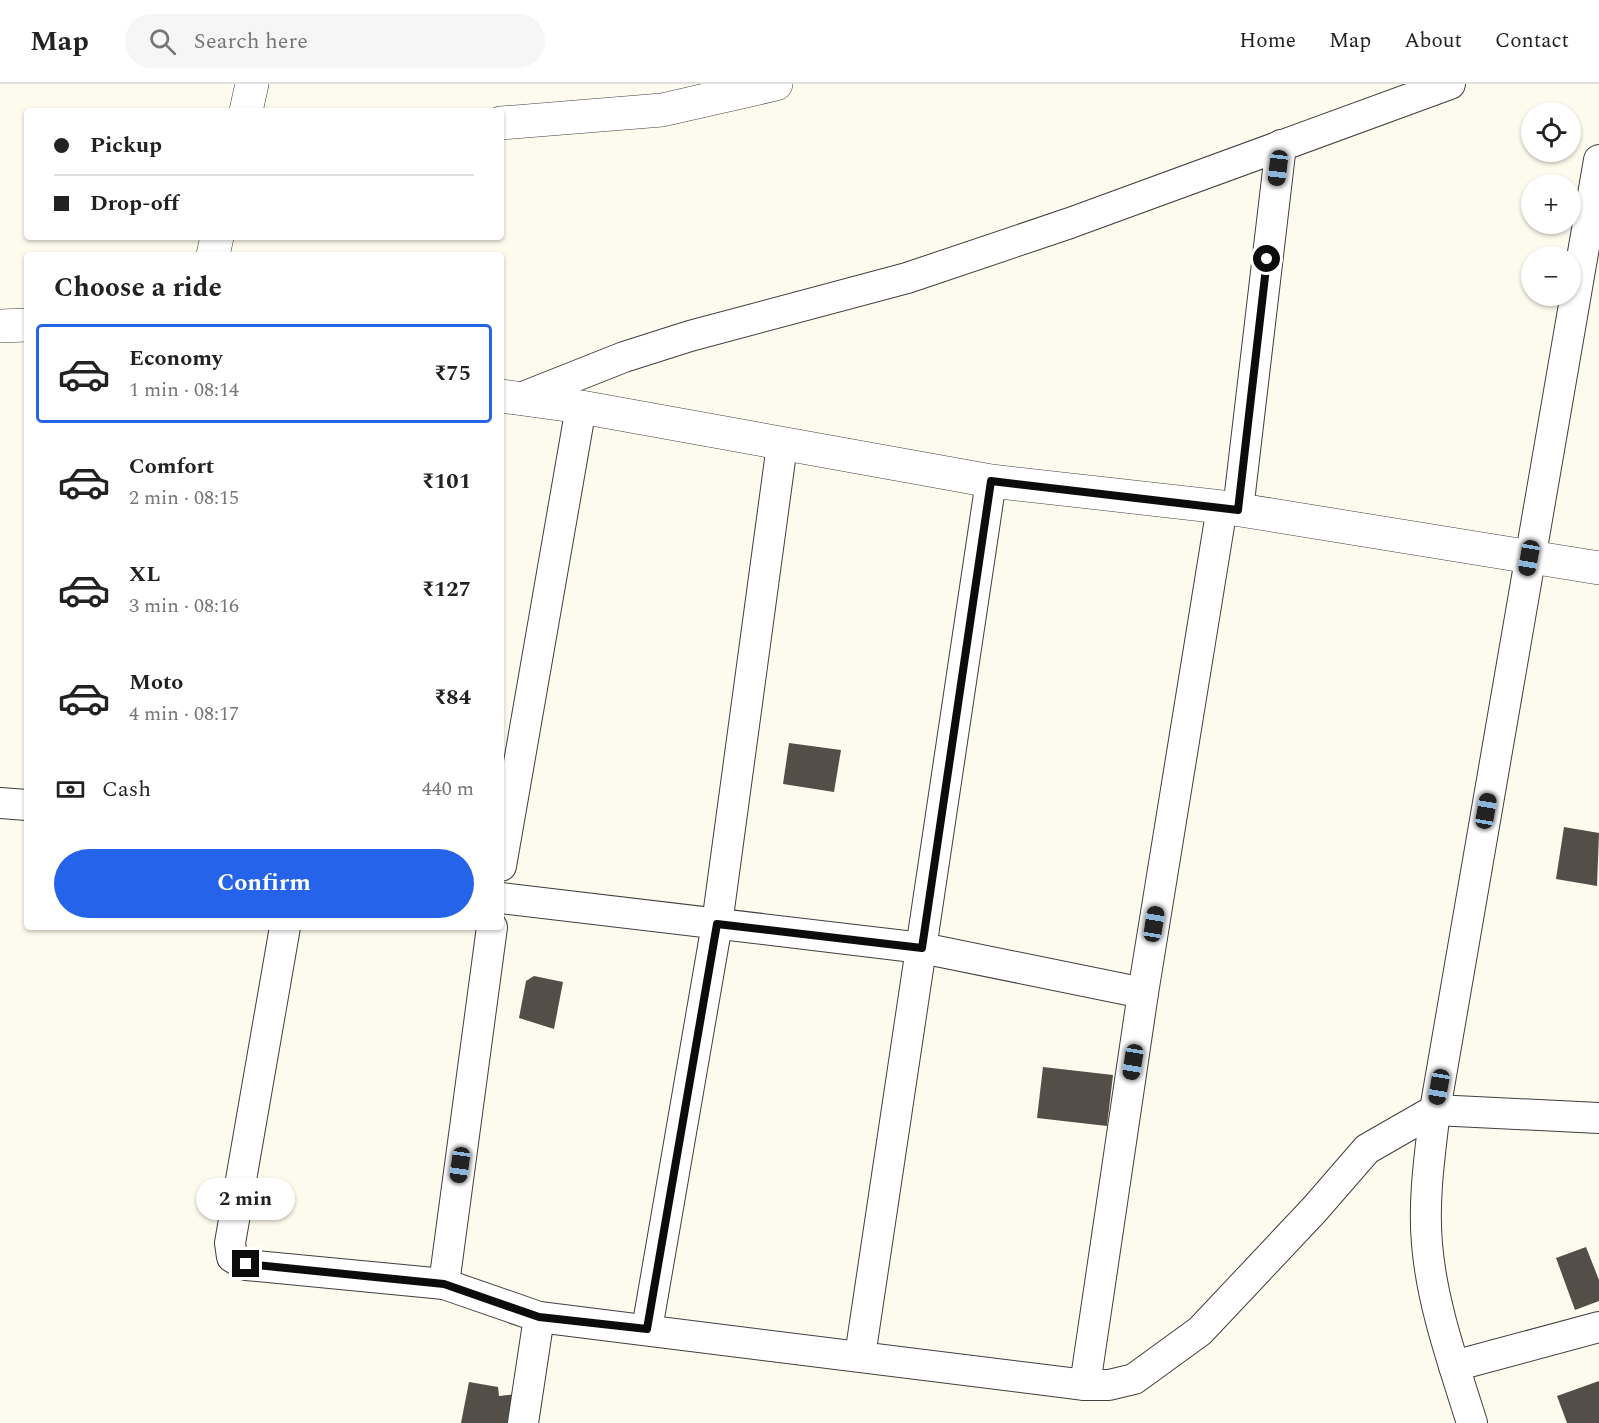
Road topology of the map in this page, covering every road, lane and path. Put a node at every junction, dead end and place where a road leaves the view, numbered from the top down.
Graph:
1 (252, 84) edge
2 (776, 84) edge
3 (1450, 84) edge
4 (247, 108) edge
5 (504, 123) edge
6 (1281, 145) junction
7 (1599, 160) edge
8 (24, 325) edge
9 (0, 326) edge
10 (509, 398) edge
11 (581, 407) junction
12 (782, 445) junction
13 (991, 481) junction
14 (1230, 508) junction
15 (1529, 558) junction
16 (1599, 568) edge
17 (0, 803) edge
18 (24, 805) edge
19 (504, 850) edge
20 (504, 898) edge
21 (717, 924) junction
22 (284, 930) edge
23 (492, 930) edge
24 (922, 948) junction
25 (1143, 993) junction
26 (1436, 1110) junction
27 (1599, 1118) edge
28 (444, 1284) junction
29 (539, 1317) junction
30 (1599, 1327) edge
31 (647, 1329) junction
32 (860, 1356) junction
33 (1454, 1365) junction
34 (1084, 1385) junction
35 (523, 1423) edge
36 (1472, 1423) edge

1 - 4 street
2 - 5 street
3 - 6 street
6 - 10 street
6 - 14 street
7 - 15 street
8 - 9 street
10 - 11 street
11 - 12 street
11 - 19 street
12 - 13 street
12 - 21 street
13 - 14 street
13 - 24 street
14 - 15 street
14 - 25 street
15 - 16 street
15 - 26 street
17 - 18 street
20 - 21 street
21 - 24 street
21 - 31 street
22 - 28 street
23 - 28 street
24 - 25 street
24 - 32 street
25 - 34 street
26 - 27 street
26 - 33 street
26 - 34 street
28 - 29 street
29 - 31 street
29 - 35 street
30 - 33 street
31 - 32 street
32 - 34 street
33 - 36 street

